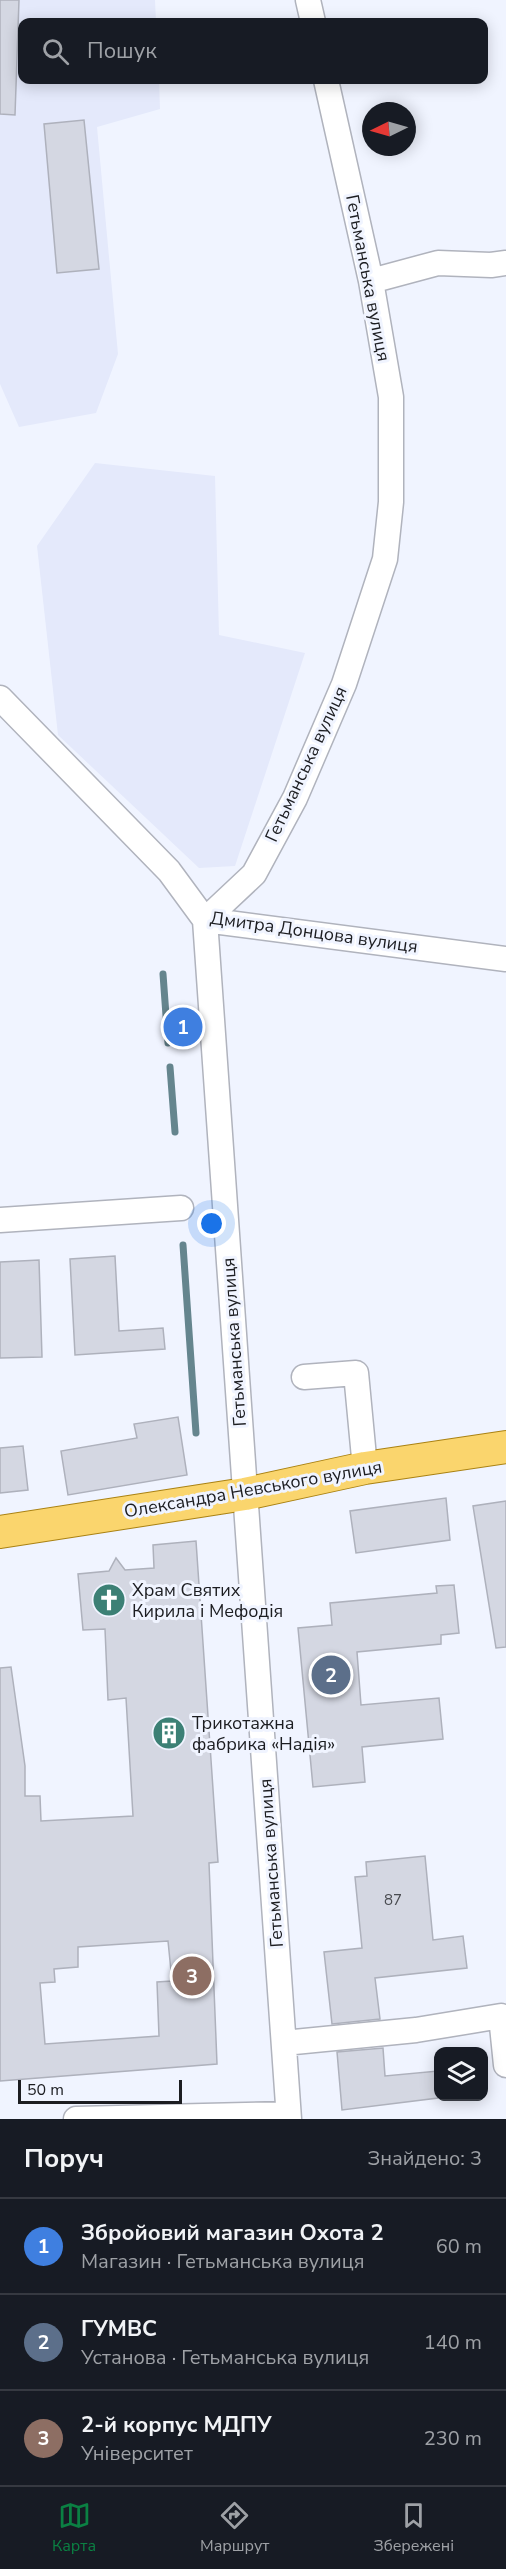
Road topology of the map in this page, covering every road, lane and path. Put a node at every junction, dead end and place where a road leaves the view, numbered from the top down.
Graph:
1 (308, 0) edge
2 (312, 18) edge
3 (327, 84) edge
4 (506, 263) edge
5 (371, 281) junction
6 (0, 698) edge
7 (205, 920) junction
8 (506, 959) edge
9 (181, 1208) dead end
10 (0, 1220) edge
11 (304, 1377) dead end
12 (506, 1447) edge
13 (365, 1468) junction
14 (245, 1494) junction
15 (0, 1532) edge
16 (284, 2043) junction
17 (506, 2065) edge
18 (289, 2117) edge
19 (76, 2119) edge

1 - 2 street
3 - 5 street, Гетьманська вулиця
4 - 5 street
5 - 7 street, Гетьманська вулиця
6 - 7 street, Дмитра Донцова вулиця
7 - 8 street, Дмитра Донцова вулиця
7 - 14 street, Гетьманська вулиця
9 - 10 street
11 - 13 street
12 - 13 main road, Олександра Невського вулиця
13 - 14 main road, Олександра Невського вулиця
14 - 15 main road, Олександра Невського вулиця
14 - 16 street, Гетьманська вулиця
16 - 17 street
16 - 18 street, Гетьманська вулиця
18 - 19 street

